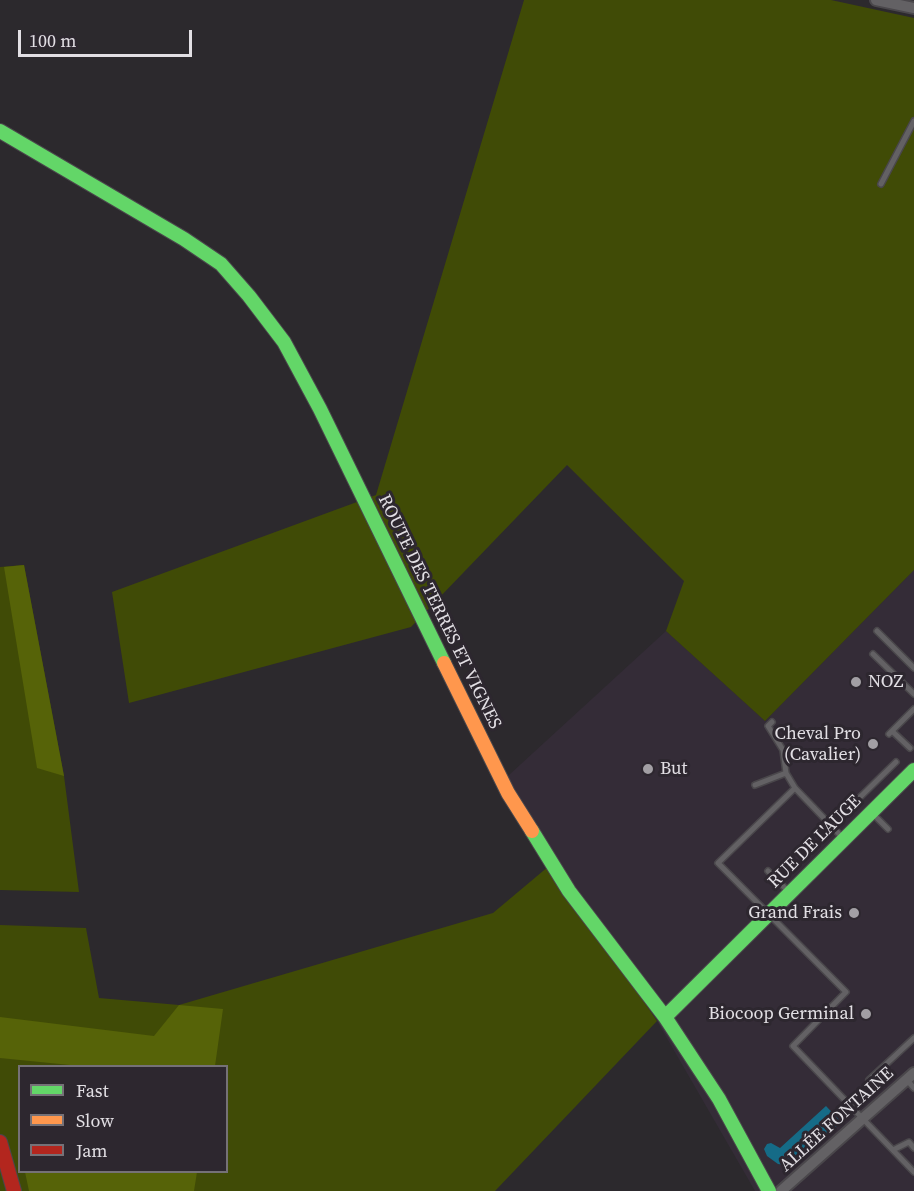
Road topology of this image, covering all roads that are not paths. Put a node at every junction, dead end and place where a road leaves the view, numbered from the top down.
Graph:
1 (876, 0) edge
2 (914, 8) edge
3 (914, 121) edge
4 (0, 130) edge
5 (881, 184) dead end
6 (877, 632) dead end
7 (873, 654) dead end
8 (914, 668) edge
9 (914, 694) edge
10 (914, 709) edge
11 (772, 722) dead end
12 (910, 748) dead end
13 (896, 762) dead end
14 (786, 773) junction
15 (913, 773) edge
16 (755, 785) dead end
17 (795, 788) junction
18 (866, 791) junction
19 (850, 807) dead end
20 (875, 808) junction
21 (888, 829) dead end
22 (844, 839) junction
23 (768, 872) dead end
24 (790, 893) junction
25 (769, 914) junction
26 (665, 1017) junction
27 (914, 1039) edge
28 (869, 1080) dead end
29 (912, 1080) edge
30 (864, 1120) junction
31 (0, 1142) edge
32 (914, 1148) edge
33 (893, 1150) junction
34 (914, 1172) edge
35 (14, 1191) edge
36 (769, 1191) edge
37 (781, 1191) edge

1 - 2 street
3 - 5 lane
4 - 26 street, ROUTE DES TERRES ET VIGNES
6 - 8 lane
7 - 9 lane
10 - 12 lane
11 - 14 lane
13 - 18 lane
14 - 16 lane
14 - 17 lane
15 - 20 street, RUE DE L'AUGE
17 - 22 lane
17 - 25 lane
18 - 19 lane
18 - 20 lane
20 - 21 lane
20 - 22 street, RUE DE L'AUGE
22 - 24 street, RUE DE L'AUGE
23 - 24 lane
24 - 25 street, RUE DE L'AUGE
25 - 26 street, RUE DE L'AUGE
25 - 30 lane
26 - 36 street, ROUTE DES TERRES ET VIGNES
27 - 28 lane
29 - 30 street, ALLÉE FONTAINE
30 - 33 lane
30 - 37 street, ALLÉE FONTAINE
31 - 35 street
32 - 33 lane
33 - 34 lane

